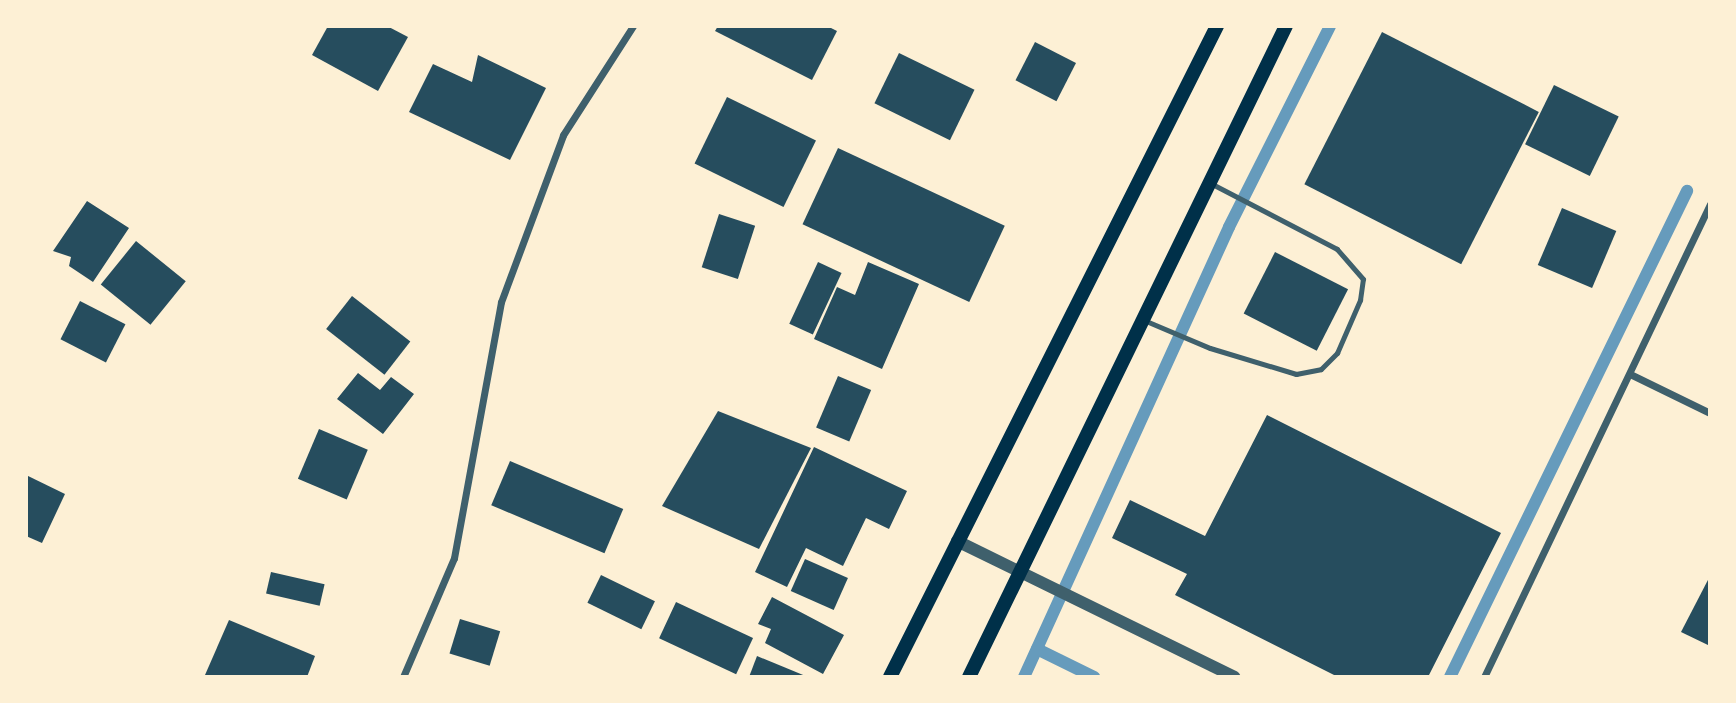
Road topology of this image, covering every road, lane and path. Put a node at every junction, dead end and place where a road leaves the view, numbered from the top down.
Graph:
1 (633, 26) edge
2 (1217, 26) edge
3 (1286, 26) edge
4 (1210, 183) junction
5 (1710, 204) edge
6 (1143, 319) junction
7 (1630, 374) junction
8 (1710, 413) edge
9 (957, 541) junction
10 (1020, 573) junction
11 (403, 677) edge
12 (890, 677) edge
13 (969, 677) edge
14 (1235, 677) edge
15 (1484, 677) edge

1 - 11 street
2 - 9 main road
3 - 4 main road
4 - 6 main road
4 - 6 lane
5 - 7 street
6 - 10 main road
7 - 8 street
7 - 15 street
9 - 10 street
9 - 12 main road
10 - 13 main road
10 - 14 street

